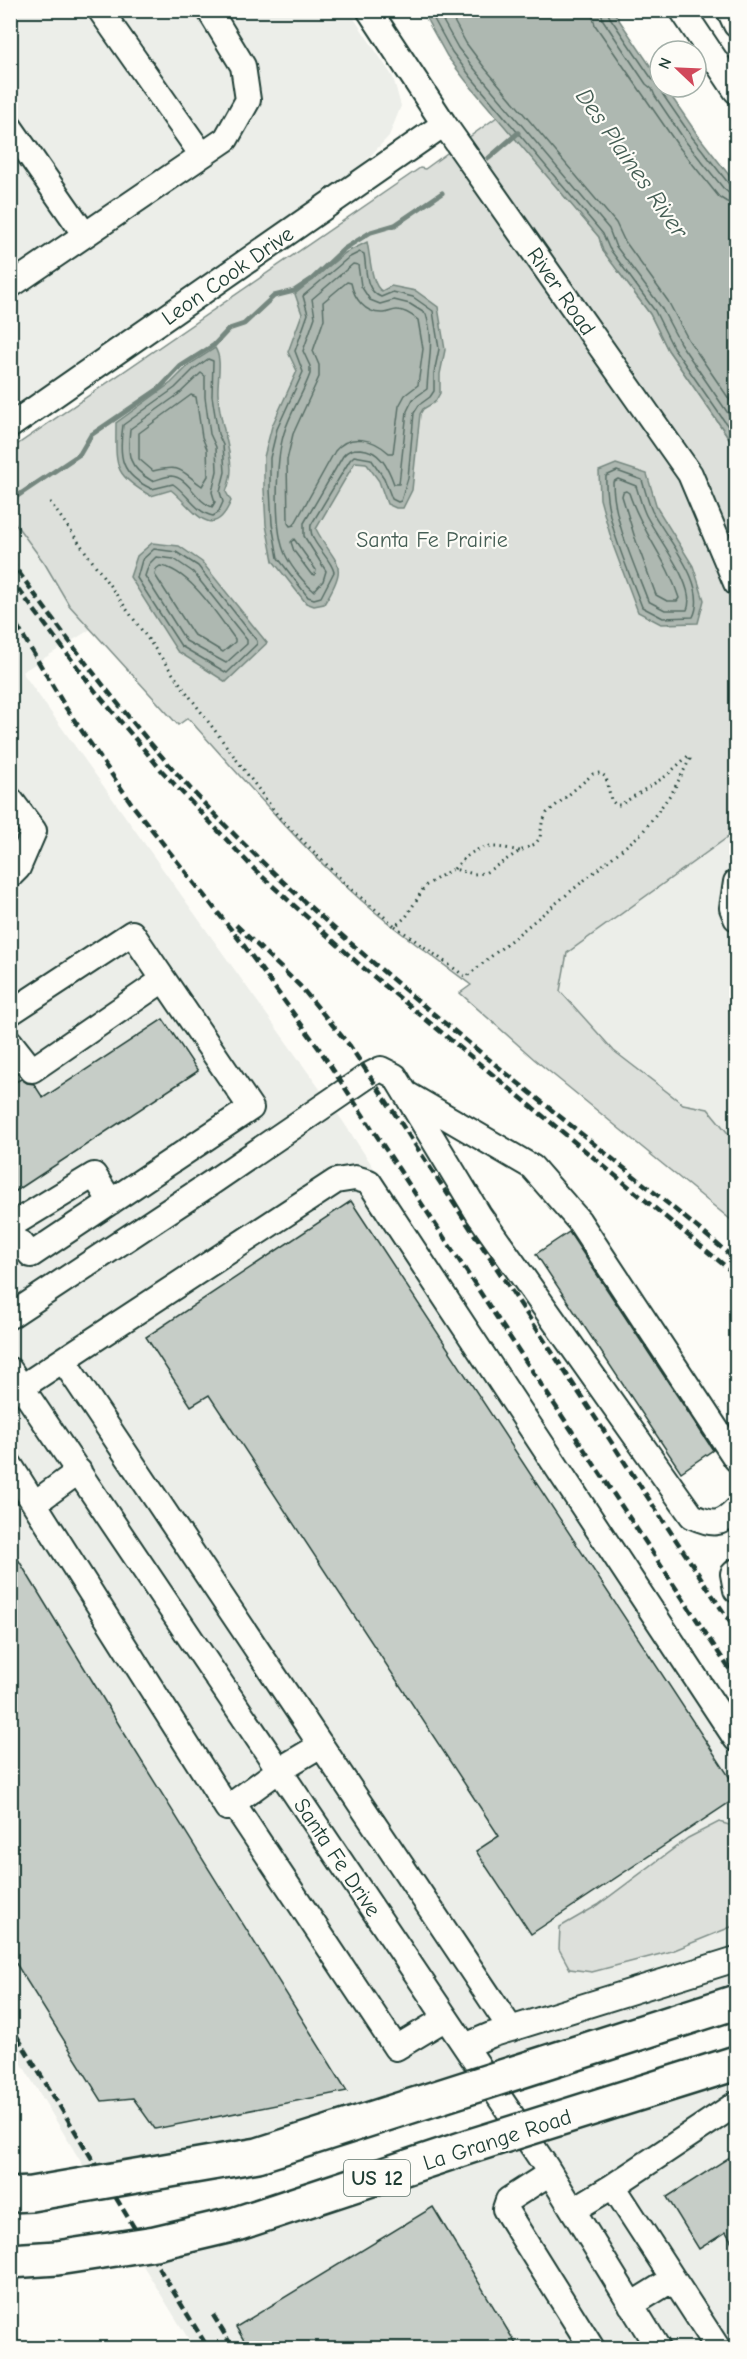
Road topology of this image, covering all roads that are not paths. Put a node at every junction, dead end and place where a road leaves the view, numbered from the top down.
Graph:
1 (100, 10) edge
2 (198, 10) edge
3 (209, 10) edge
4 (369, 10) edge
5 (682, 10) edge
6 (729, 10) edge
7 (736, 25) edge
8 (236, 57) junction
9 (736, 91) edge
10 (444, 124) junction
11 (10, 127) edge
12 (202, 155) junction
13 (85, 235) junction
14 (10, 286) edge
15 (10, 426) edge
16 (736, 583) edge
17 (10, 799) edge
18 (10, 876) edge
19 (736, 882) edge
20 (736, 918) edge
21 (163, 980) junction
22 (10, 1013) edge
23 (10, 1042) edge
24 (405, 1093) junction
25 (111, 1202) junction
26 (13, 1236) edge
27 (10, 1316) edge
28 (63, 1360) junction
29 (16, 1379) edge
30 (736, 1459) edge
31 (10, 1465) edge
32 (79, 1472) junction
33 (35, 1503) junction
34 (736, 1510) edge
35 (736, 1571) edge
36 (736, 1590) edge
37 (736, 1739) edge
38 (321, 1745) junction
39 (279, 1770) junction
40 (233, 1803) junction
41 (736, 1959) edge
42 (736, 2002) edge
43 (446, 2018) junction
44 (512, 2029) junction
45 (465, 2046) junction
46 (736, 2062) edge
47 (736, 2104) edge
48 (550, 2173) junction
49 (613, 2186) junction
50 (10, 2195) edge
51 (573, 2210) junction
52 (10, 2261) edge
53 (673, 2279) junction
54 (631, 2305) junction
55 (592, 2349) edge
56 (658, 2349) edge
57 (718, 2349) edge

1 - 12 street
2 - 8 street
3 - 8 street
4 - 10 street, River Road
5 - 9 street
6 - 7 street
8 - 12 street
10 - 15 street, Leon Cook Drive
10 - 16 street, River Road
11 - 13 street
12 - 13 street
13 - 14 street
17 - 18 street
19 - 20 street
21 - 22 street
21 - 23 street
21 - 25 street
24 - 27 street
24 - 30 street
24 - 34 street
25 - 26 street
25 - 26 street
28 - 29 street
28 - 37 street
28 - 38 street
29 - 32 street, Santa Fe Drive
31 - 33 street
32 - 33 street
32 - 39 street, Santa Fe Drive
33 - 40 street
35 - 36 street
38 - 39 street
38 - 44 street
39 - 40 street
39 - 43 street, Santa Fe Drive
40 - 43 street
41 - 44 street
42 - 50 highway, US 12, bridge
43 - 45 street, Santa Fe Drive
44 - 45 street
45 - 48 street, Santa Fe Drive
46 - 52 highway, La Grange Road / US 12, bridge
47 - 49 street
48 - 51 street, Santa Fe Drive
48 - 55 street
49 - 51 street
49 - 53 street
51 - 54 street, Santa Fe Drive
53 - 54 street
53 - 57 street
54 - 56 street, Santa Fe Drive

